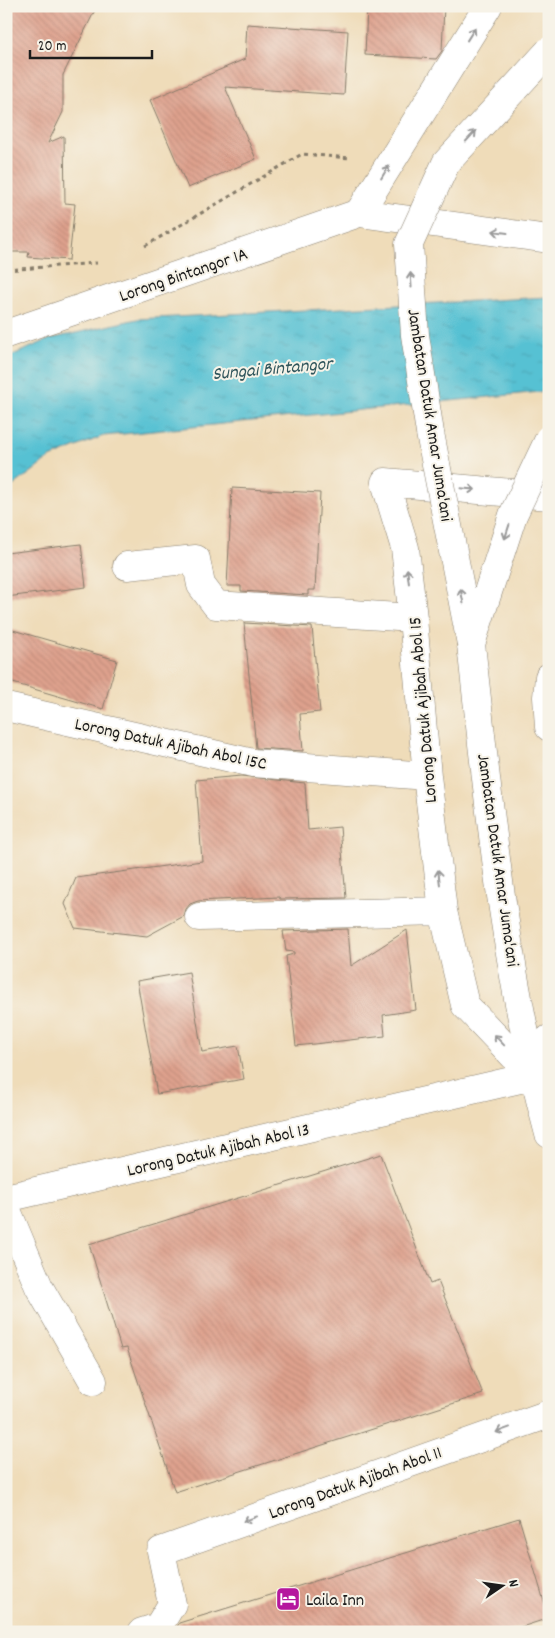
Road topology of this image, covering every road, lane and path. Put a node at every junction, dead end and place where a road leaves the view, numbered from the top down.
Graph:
1 (488, 6) edge
2 (549, 51) edge
3 (391, 162) junction
4 (359, 213) junction
5 (549, 239) edge
6 (137, 251) dead end
7 (102, 262) dead end
8 (6, 270) edge
9 (6, 334) edge
10 (549, 440) edge
11 (549, 496) edge
12 (127, 566) dead end
13 (413, 618) junction
14 (471, 644) junction
15 (549, 677) edge
16 (6, 707) edge
17 (549, 727) edge
18 (427, 776) junction
19 (443, 911) junction
20 (199, 916) dead end
21 (549, 1040) edge
22 (533, 1076) junction
23 (549, 1134) edge
24 (6, 1198) edge
25 (6, 1208) edge
26 (93, 1381) dead end
27 (549, 1414) edge
28 (142, 1632) edge

3 -> 1 street
14 -> 2 street, Jambatan Datuk Amar Juma'ani, bridge
4 -> 3 street
3 - 6 path
5 -> 4 street
4 - 9 street, Lorong Bintangor 1A
7 - 8 path
10 -> 14 street, Jambatan Datuk Amar Juma'ani, bridge
13 -> 11 street, Lorong Datuk Ajibah Abol 15
12 - 13 street
13 - 18 street, Lorong Datuk Ajibah Abol 15
14 - 22 street, Jambatan Datuk Amar Juma'ani
15 - 17 street
16 - 18 street, Lorong Datuk Ajibah Abol 15C
19 -> 18 street, Lorong Datuk Ajibah Abol 15
19 - 20 street
22 -> 19 street, Lorong Datuk Ajibah Abol 15
21 - 22 street
22 - 23 street, Jambatan Datuk Amar Juma'ani
22 - 24 street, Lorong Datuk Ajibah Abol 13
25 - 26 street
27 -> 28 street, Lorong Datuk Ajibah Abol 11

